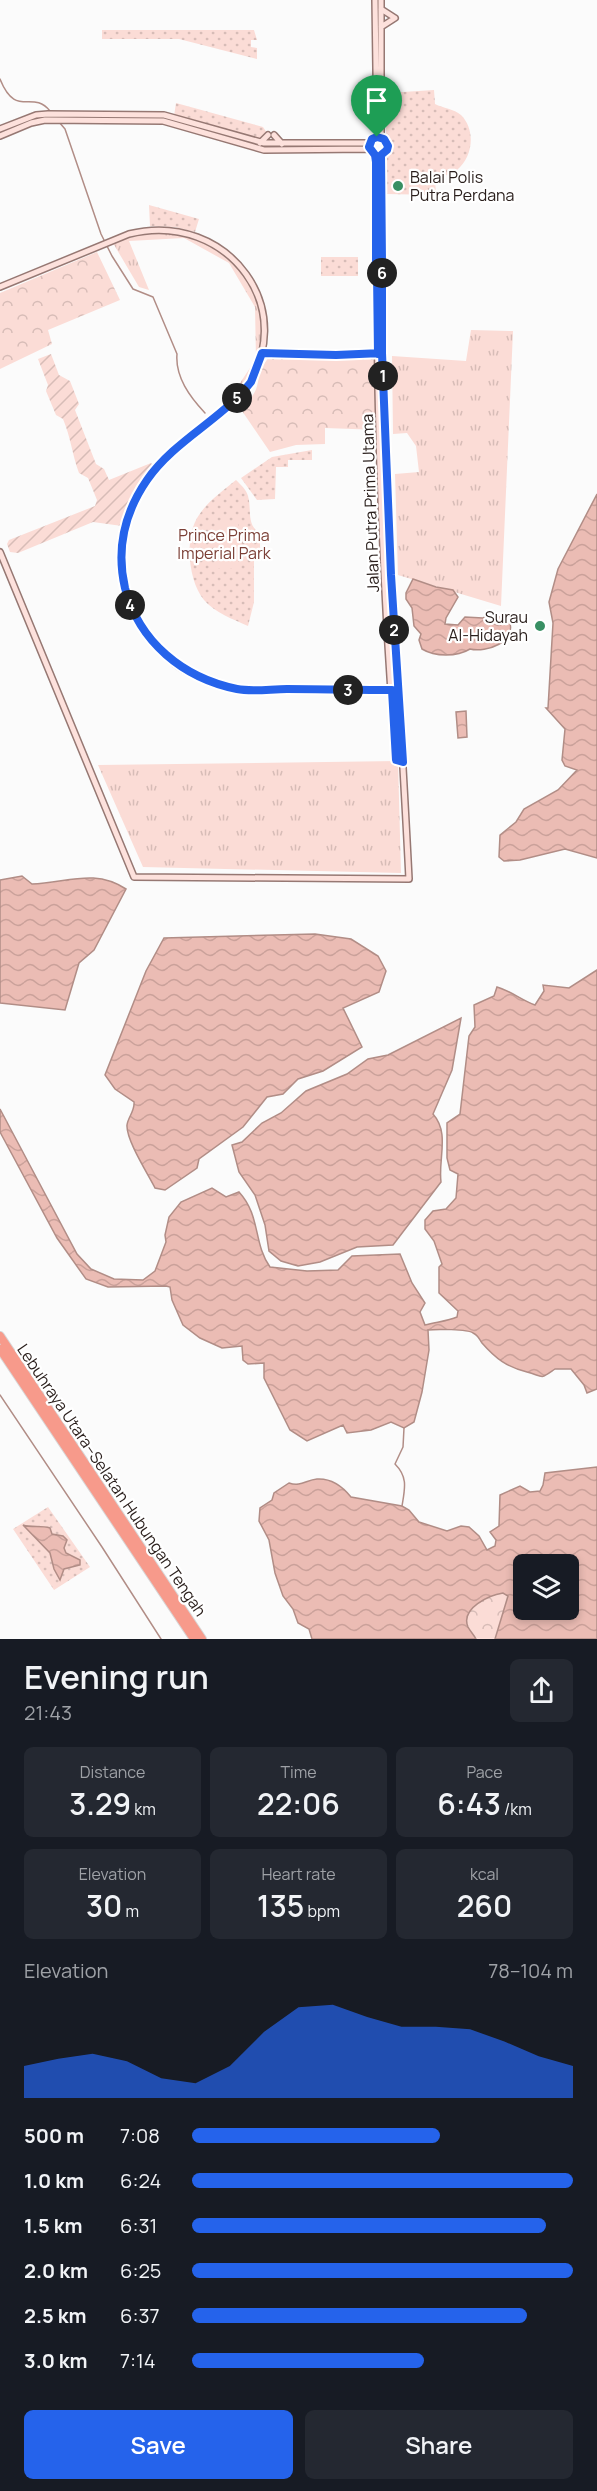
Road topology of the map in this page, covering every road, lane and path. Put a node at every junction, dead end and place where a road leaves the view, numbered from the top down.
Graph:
1 (375, 0) edge
2 (381, 0) edge
3 (381, 9) junction
4 (381, 27) junction
5 (50, 117) junction
6 (0, 129) edge
7 (0, 136) edge
8 (379, 137) junction
9 (260, 143) junction
10 (282, 144) junction
11 (369, 146) junction
12 (378, 155) junction
13 (379, 262) junction
14 (379, 273) junction
15 (0, 287) edge
16 (262, 353) junction
17 (380, 353) junction
18 (0, 552) edge
19 (392, 690) junction
20 (403, 762) junction
21 (0, 1336) edge
22 (0, 1349) edge
23 (194, 1639) edge
24 (202, 1639) edge

1 - 8 street
2 - 3 street
3 - 4 street
3 - 4 street
4 - 8 street
5 - 6 street
5 - 7 street
5 - 9 street
5 - 11 street
8 - 11 street
8 - 12 street
9 - 10 street
9 - 10 street
10 - 11 street
11 - 12 street
12 - 13 street
13 - 14 street
13 - 14 street
14 - 17 street, Jalan Putra Prima Utama
15 - 16 street
16 - 17 street
16 - 19 street
17 - 19 street, Jalan Putra Prima Utama
17 - 20 street, Jalan Putra Prima Utama
18 - 20 street, Jalan Putra Prima Utama
19 - 20 street, Jalan Putra Prima Utama
21 - 24 highway, Lebuhraya Utara–Selatan Hubungan Tengah
22 - 23 highway, Lebuhraya Utara–Selatan Hubungan Tengah

